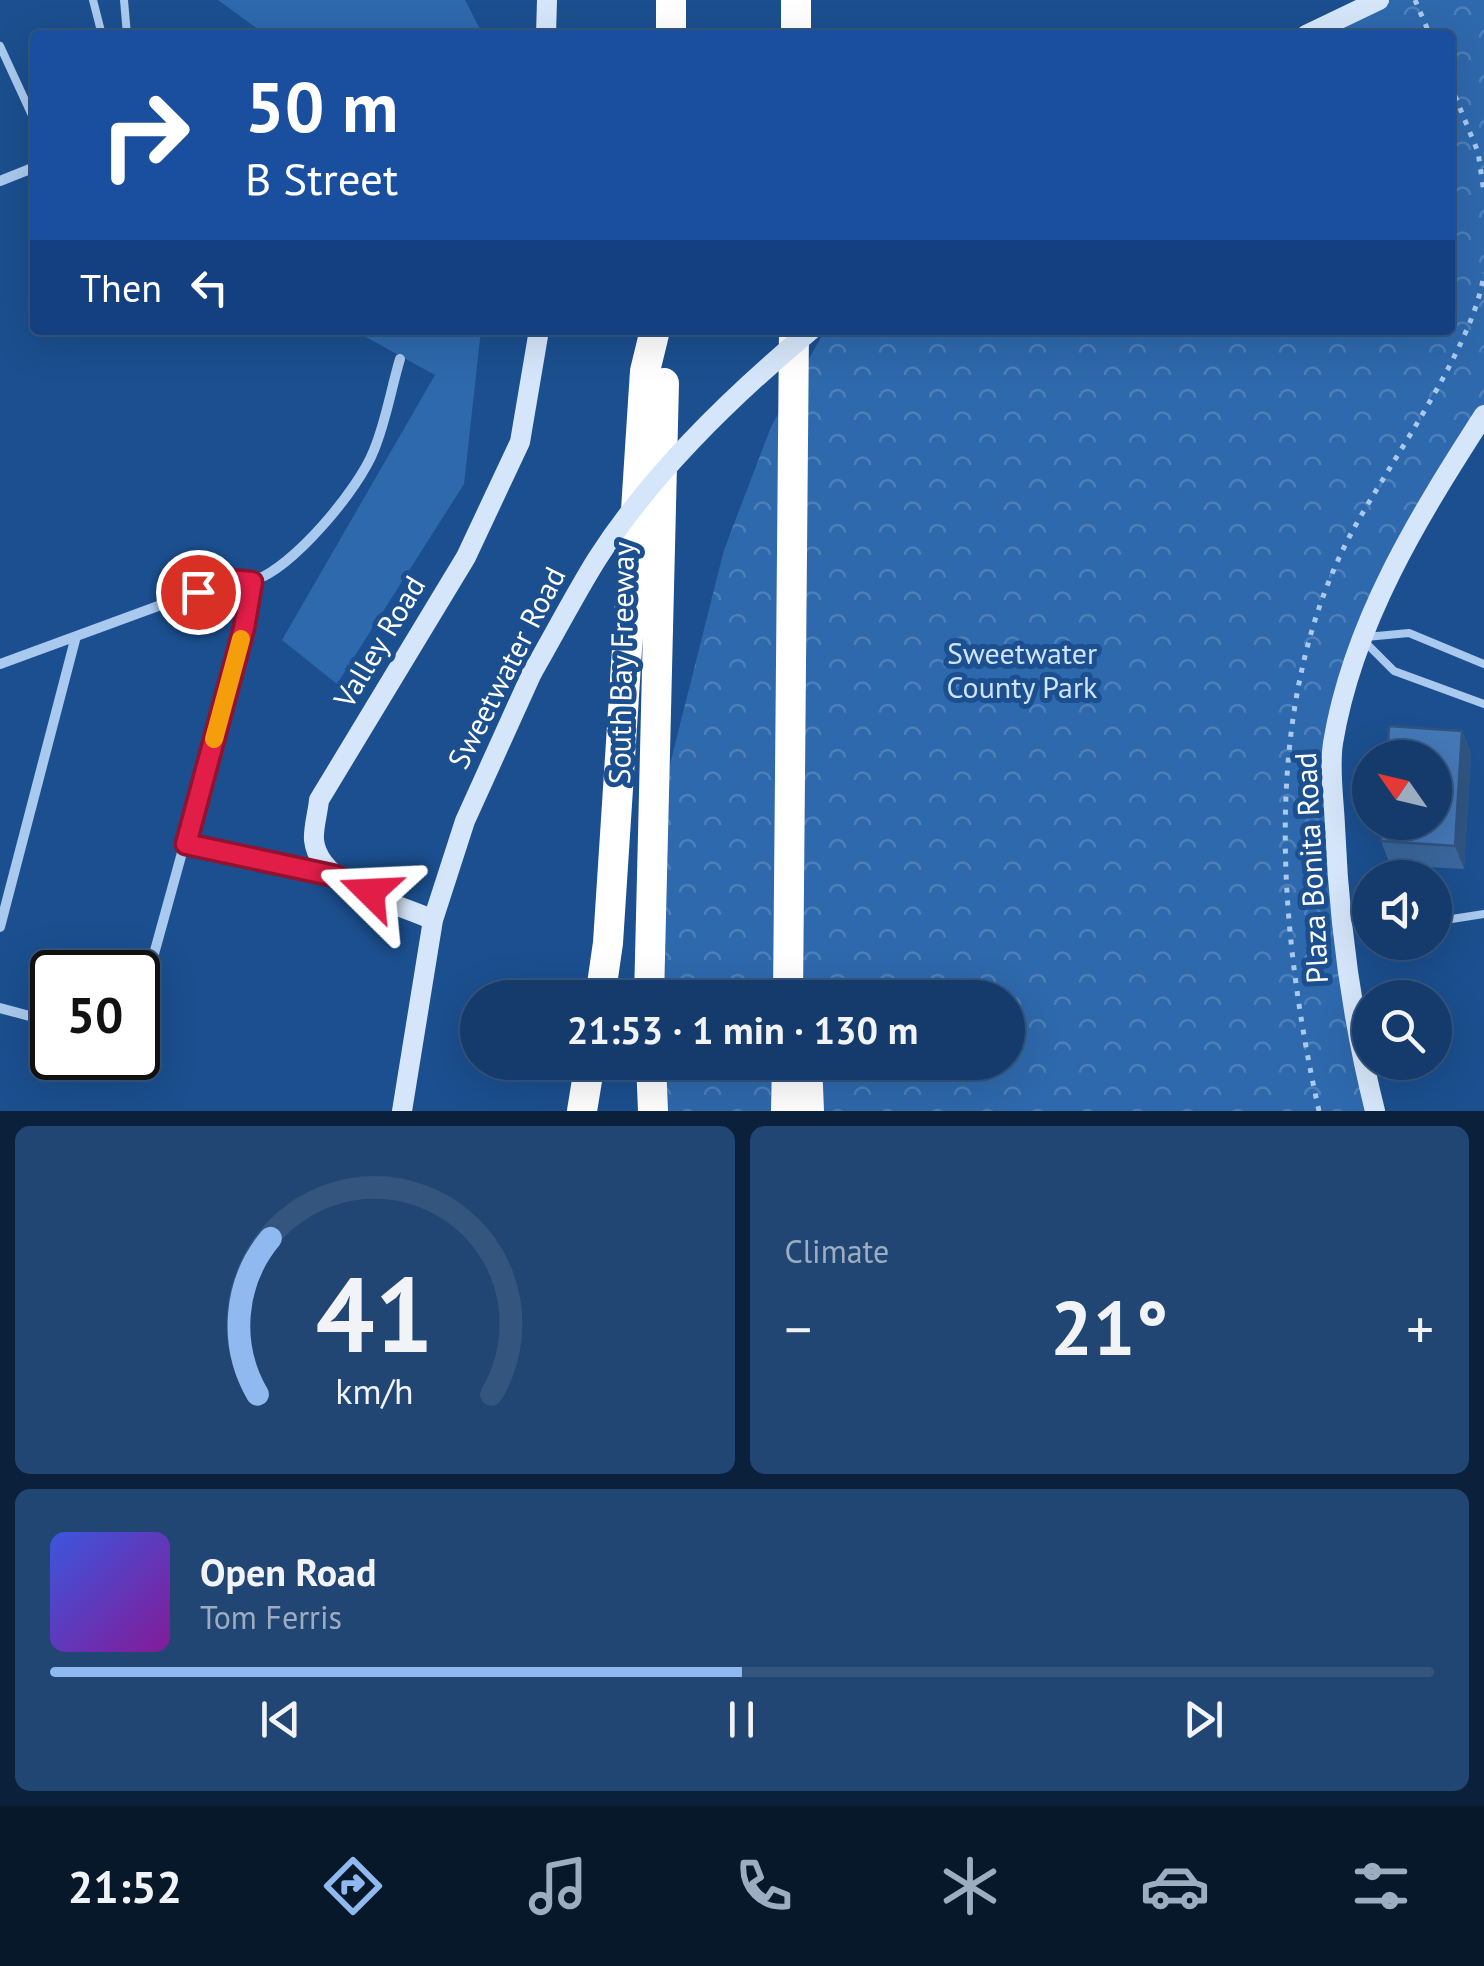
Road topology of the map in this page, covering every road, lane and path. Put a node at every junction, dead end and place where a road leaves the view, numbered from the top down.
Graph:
1 (92, 0) edge
2 (124, 0) edge
3 (547, 0) edge
4 (671, 0) edge
5 (796, 0) edge
6 (1378, 0) edge
7 (1415, 0) edge
8 (101, 30) edge
9 (126, 30) edge
10 (546, 30) edge
11 (670, 30) edge
12 (796, 30) edge
13 (1316, 30) edge
14 (1428, 30) edge
15 (0, 46) edge
16 (1455, 96) edge
17 (30, 111) edge
18 (30, 170) edge
19 (0, 182) edge
20 (1484, 193) edge
21 (538, 335) edge
22 (654, 335) edge
23 (665, 335) edge
24 (794, 335) edge
25 (806, 335) edge
26 (400, 359) dead end
27 (1484, 415) edge
28 (252, 582) junction
29 (1361, 638) junction
30 (75, 640) junction
31 (0, 664) edge
32 (1484, 664) edge
33 (1484, 704) edge
34 (792, 762) junction
35 (186, 844) junction
36 (335, 876) junction
37 (1484, 914) edge
38 (433, 920) junction
39 (1452, 920) edge
40 (0, 927) edge
41 (156, 950) edge
42 (603, 980) edge
43 (649, 980) edge
44 (788, 980) edge
45 (803, 980) edge
46 (0, 1008) edge
47 (30, 1016) edge
48 (587, 1080) edge
49 (651, 1080) edge
50 (787, 1080) edge
51 (808, 1080) edge
52 (402, 1111) edge
53 (582, 1111) edge
54 (652, 1111) edge
55 (786, 1111) edge
56 (809, 1111) edge
57 (1375, 1111) edge

1 - 8 lane
2 - 9 lane
3 - 10 main road
4 - 11 highway
5 - 12 highway
6 - 13 main road
7 - 14 path
15 - 17 lane
16 - 20 path
18 - 19 street
21 - 36 main road, Valley Road
22 - 42 highway
23 - 43 highway, South Bay Freeway
24 - 34 highway
25 - 38 main road, Sweetwater Road, bridge
26 - 28 street
27 - 29 main road, Plaza Bonita Road
28 - 30 street
28 - 35 street
29 - 32 lane
29 - 33 lane
29 - 57 main road, Plaza Bonita Road
30 - 31 street
30 - 40 street
34 - 44 highway
34 - 45 highway
35 - 36 street
35 - 41 street
36 - 38 main road
37 - 39 lane
38 - 52 main road, Sweetwater Road
46 - 47 street
48 - 53 highway
49 - 54 highway
50 - 55 highway
51 - 56 highway

